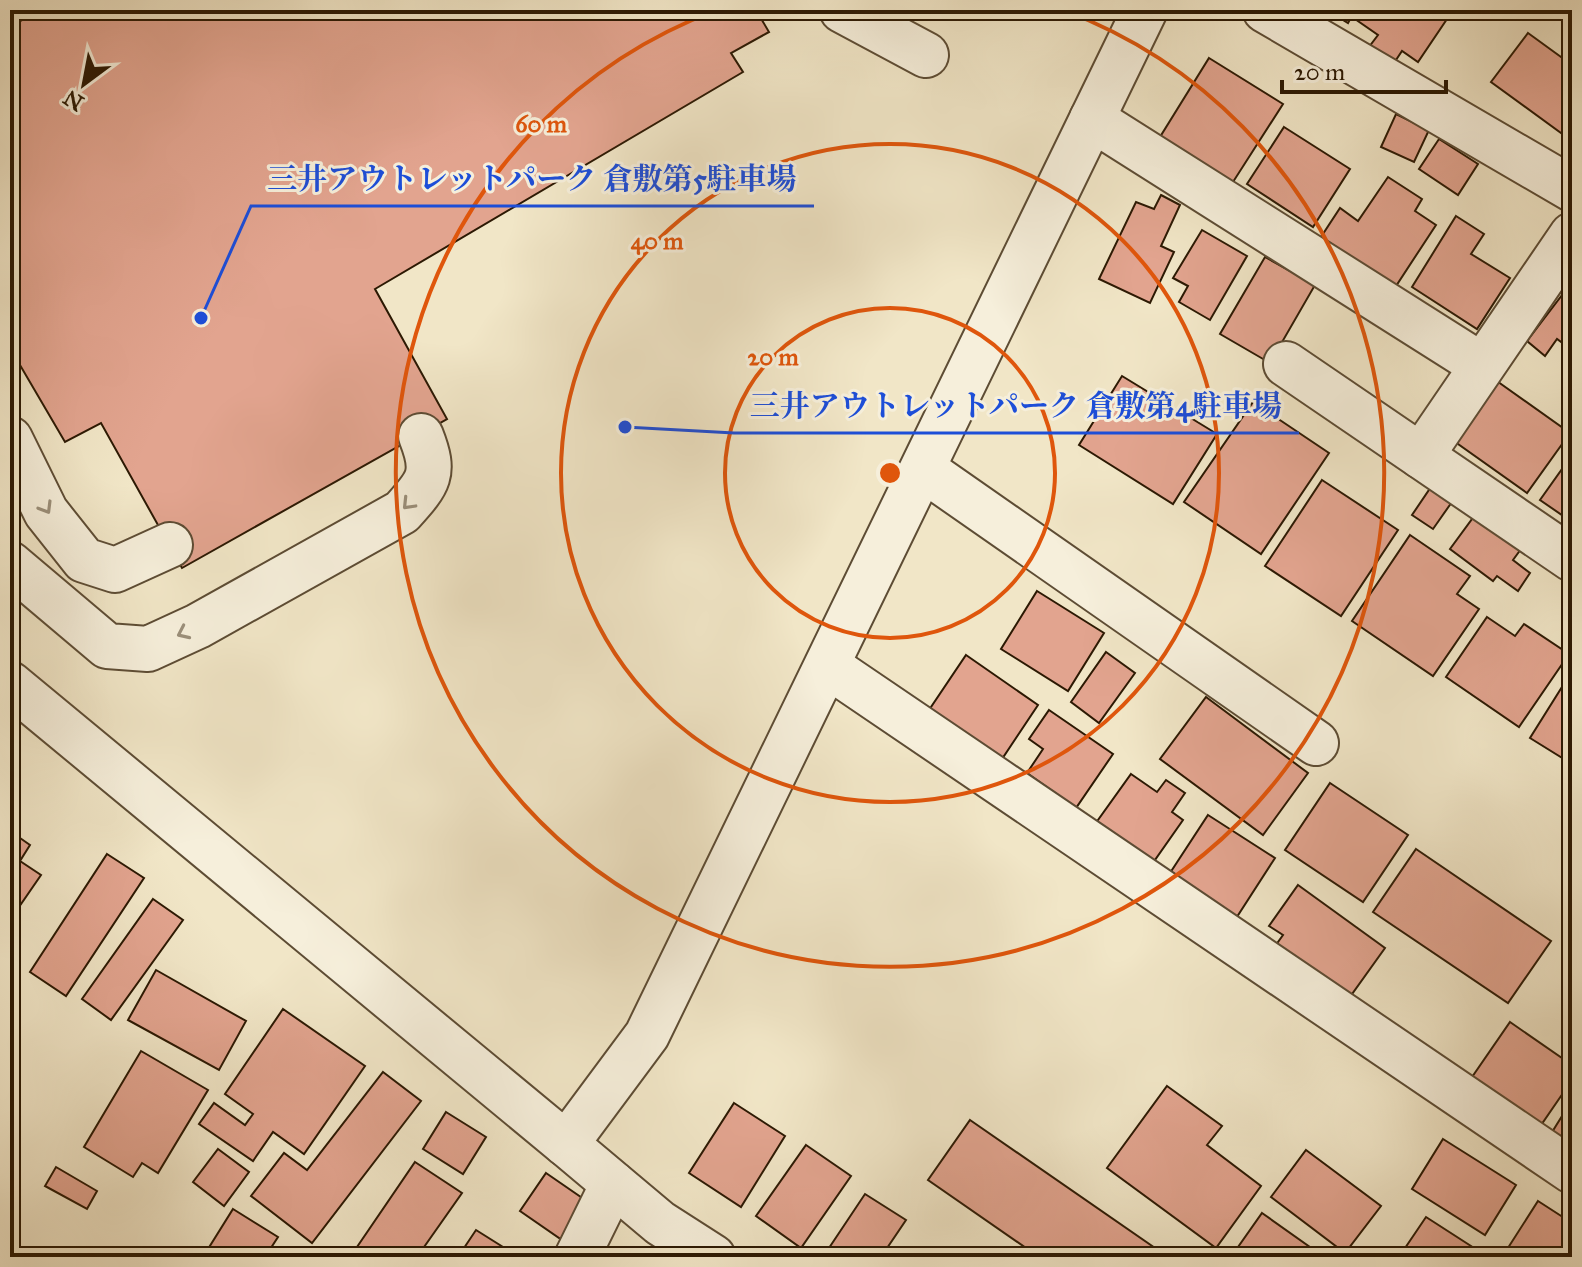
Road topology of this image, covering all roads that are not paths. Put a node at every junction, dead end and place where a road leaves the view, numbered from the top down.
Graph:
1 (842, 10) edge
2 (1145, 10) edge
3 (1265, 10) edge
4 (926, 55) dead end
5 (1092, 119) junction
6 (1572, 189) edge
7 (1572, 235) edge
8 (1286, 364) dead end
9 (1481, 365) junction
10 (421, 436) dead end
11 (10, 439) edge
12 (1421, 456) junction
13 (923, 469) junction
14 (170, 545) dead end
15 (1572, 559) edge
16 (10, 564) edge
17 (828, 666) junction
18 (10, 684) edge
19 (1316, 743) dead end
20 (566, 1144) junction
21 (1572, 1171) edge
22 (613, 1184) junction
23 (577, 1257) edge
24 (713, 1257) edge

1 - 4 street
2 - 5 street
3 - 6 street
5 - 9 street
5 - 13 street
7 - 9 street
8 - 12 street
9 - 12 street
10 -> 16 street
11 -> 14 street
12 - 15 street
13 - 17 street
13 - 19 street
17 - 20 street
17 - 21 street
18 - 20 street
20 - 22 street
22 - 23 street
22 - 24 street

